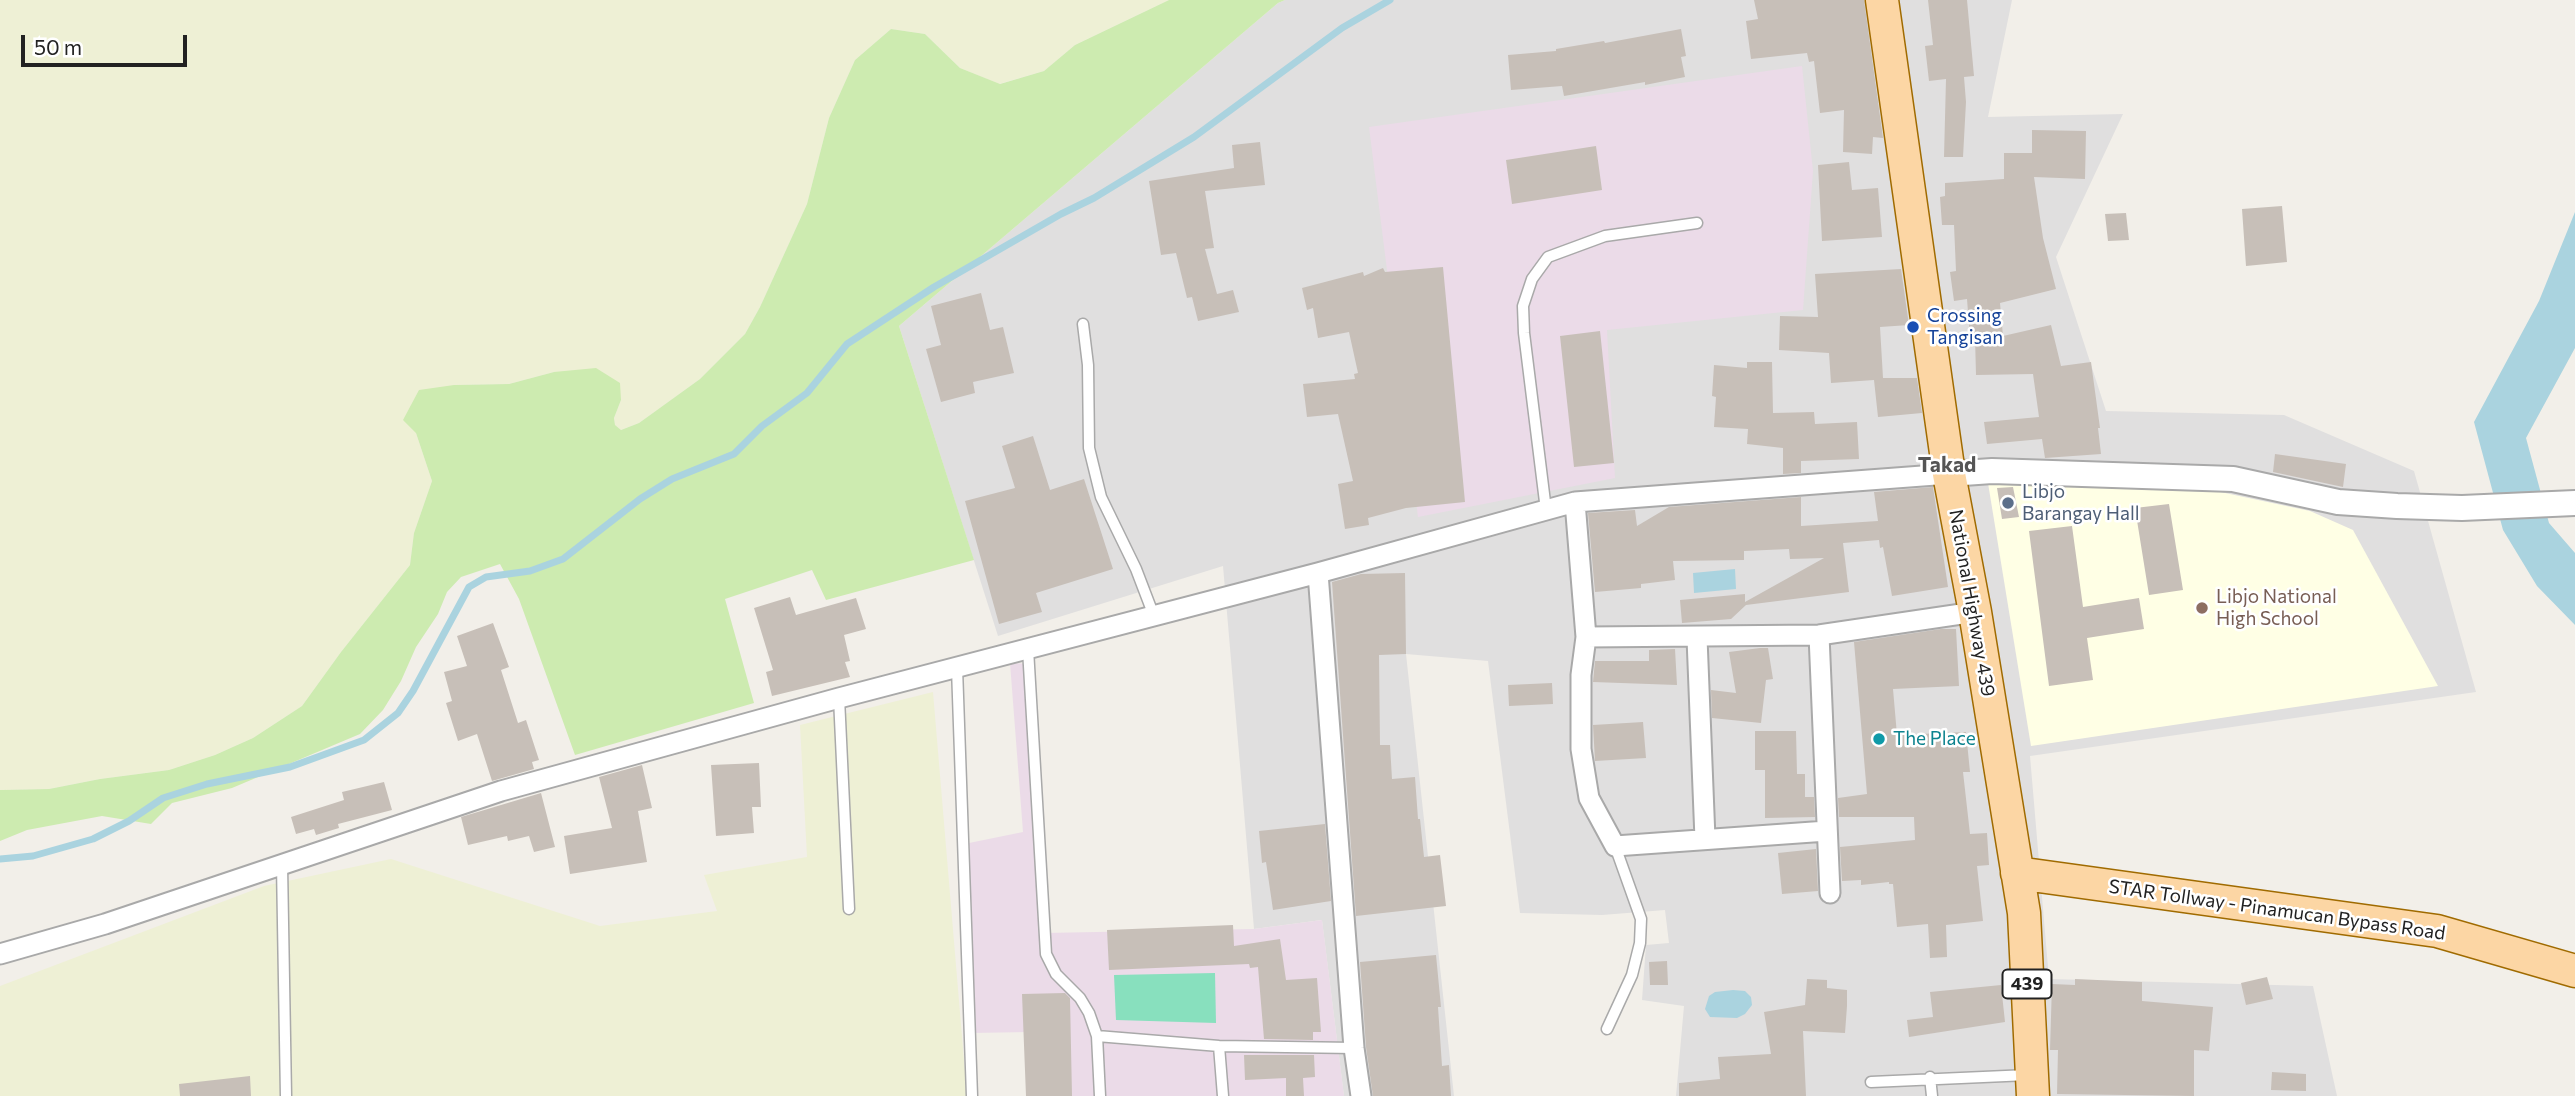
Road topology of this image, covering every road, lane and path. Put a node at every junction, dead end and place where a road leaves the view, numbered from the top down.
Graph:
1 (1882, 0) edge
2 (1698, 223) dead end
3 (1083, 324) dead end
4 (1949, 474) junction
5 (1575, 502) junction
6 (2575, 503) edge
7 (1546, 510) junction
8 (1318, 573) junction
9 (1975, 612) junction
10 (1154, 616) junction
11 (1819, 635) junction
12 (1586, 637) junction
13 (1697, 638) junction
14 (1028, 649) junction
15 (957, 668) junction
16 (839, 698) junction
17 (1827, 831) junction
18 (1705, 839) junction
19 (1615, 845) junction
20 (282, 865) junction
21 (2017, 873) junction
22 (1830, 893) dead end
23 (849, 909) dead end
24 (0, 954) edge
25 (2575, 971) edge
26 (1607, 1029) dead end
27 (1097, 1037) junction
28 (1219, 1046) junction
29 (1354, 1048) junction
30 (1930, 1077) junction
31 (1871, 1082) dead end
32 (2033, 1085) edge
33 (285, 1096) edge
34 (972, 1096) edge
35 (1100, 1096) edge
36 (1223, 1096) edge
37 (1361, 1096) edge
38 (1931, 1096) edge

1 - 4 main road, National Highway 439 / 439
2 - 7 lane
3 - 10 lane
4 - 5 street
4 - 6 street
4 - 9 main road, National Highway 439 / 439
5 - 7 street
5 - 12 street
7 - 8 street
8 - 10 street
8 - 29 street
9 - 11 street
9 - 21 main road, National Highway 439 / 439
10 - 14 street
11 - 13 street
11 - 17 street
12 - 13 street
12 - 19 street
13 - 18 street
14 - 15 street
14 - 27 lane
15 - 16 street
15 - 34 lane
16 - 20 street
16 - 23 lane
17 - 18 street
17 - 22 street
18 - 19 street
19 - 26 lane
20 - 24 street
20 - 33 lane
21 - 25 main road, STAR Tollway - Pinamucan Bypass Road
21 - 32 main road, 439
27 - 28 lane
27 - 35 lane
28 - 29 lane
28 - 36 lane
29 - 37 street
30 - 31 lane
30 - 32 lane
30 - 38 lane

